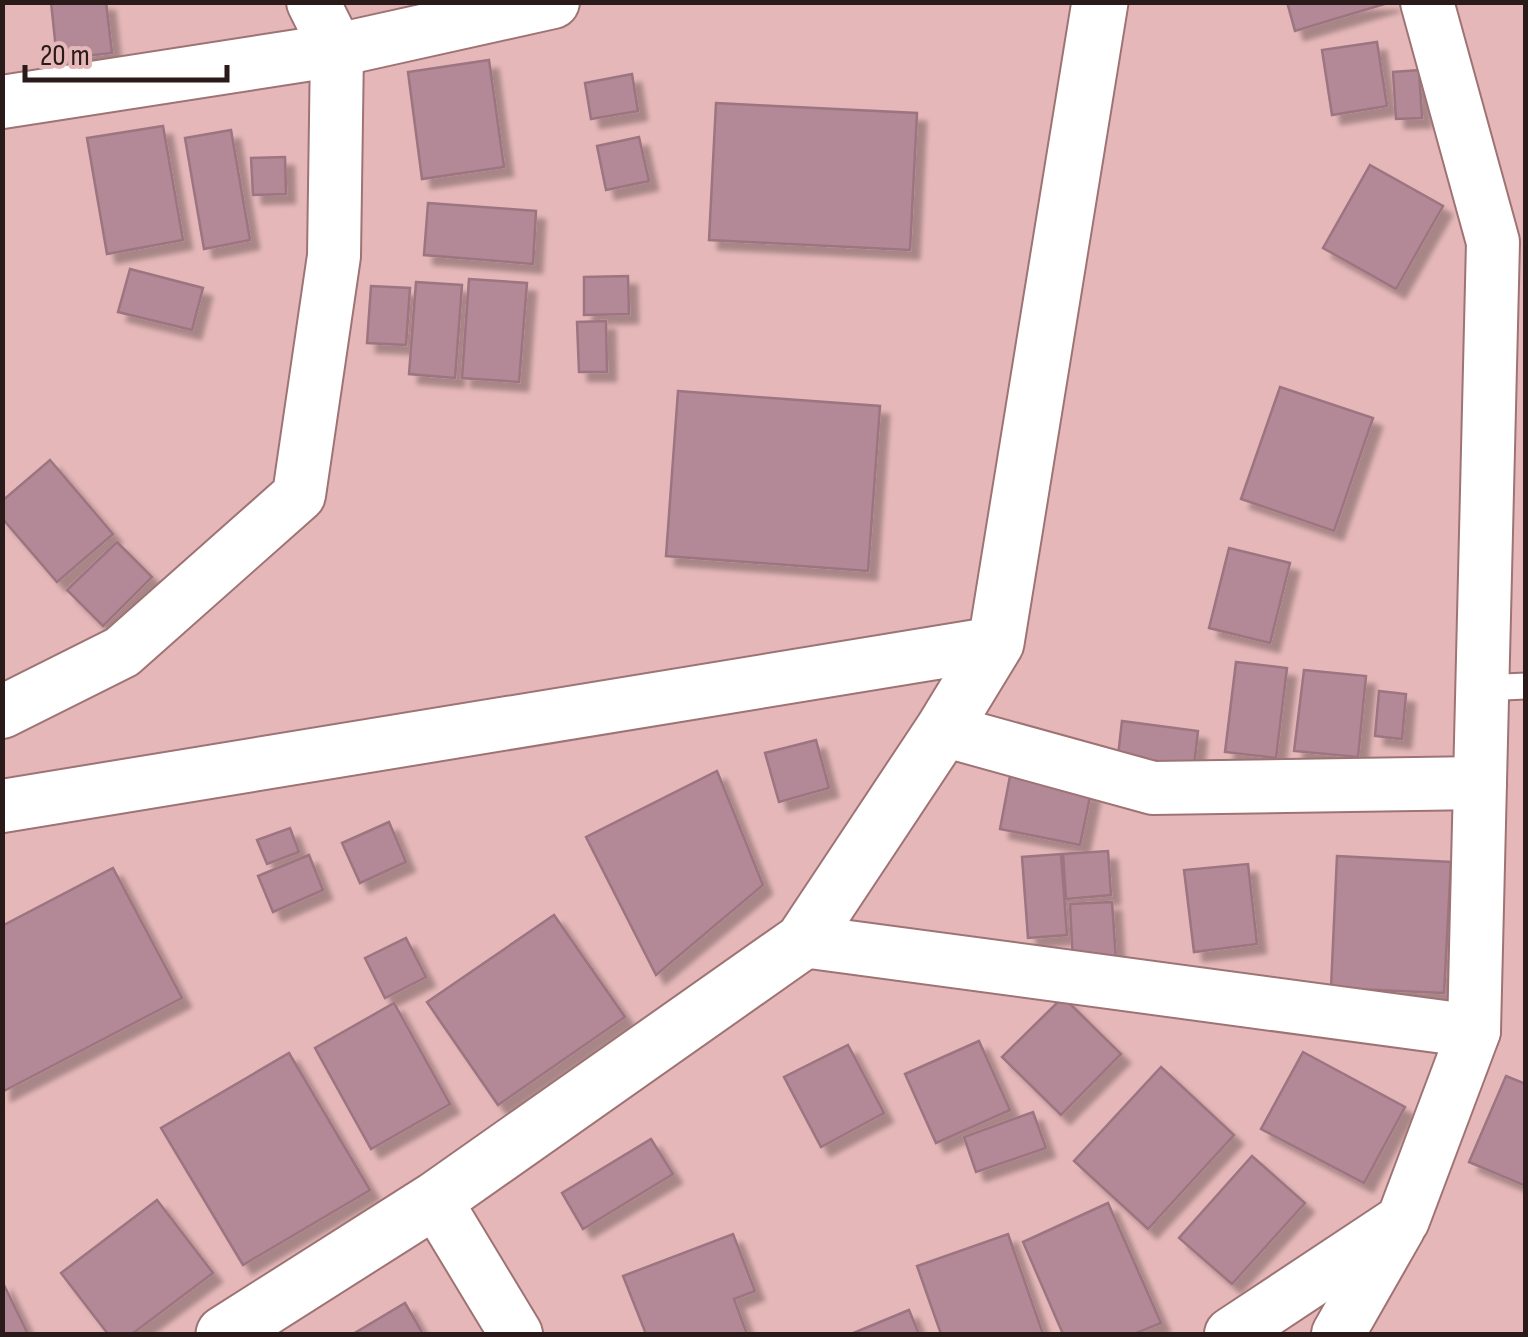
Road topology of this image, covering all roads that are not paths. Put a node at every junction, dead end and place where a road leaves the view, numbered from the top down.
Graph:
1 (314, 2) edge
2 (553, 2) edge
3 (1100, 2) edge
4 (1426, 2) edge
5 (337, 50) junction
6 (2, 102) edge
7 (1509, 235) edge
8 (996, 643) junction
9 (1504, 687) edge
10 (2, 712) edge
11 (943, 730) junction
12 (1480, 783) junction
13 (2, 806) edge
14 (803, 941) junction
15 (1474, 1031) junction
16 (435, 1200) junction
17 (1403, 1220) junction
18 (224, 1334) edge
19 (516, 1334) edge
20 (1231, 1334) edge
21 (1338, 1334) edge

1 - 5 street
2 - 5 street
3 - 8 street
4 - 7 street
5 - 6 street
5 - 10 street
7 - 9 street
8 - 11 street
8 - 13 street
9 - 12 street
11 - 12 street
11 - 14 street
12 - 15 street
14 - 15 street
14 - 16 street
15 - 17 street
16 - 18 street
16 - 19 street
17 - 20 street
17 - 21 street

